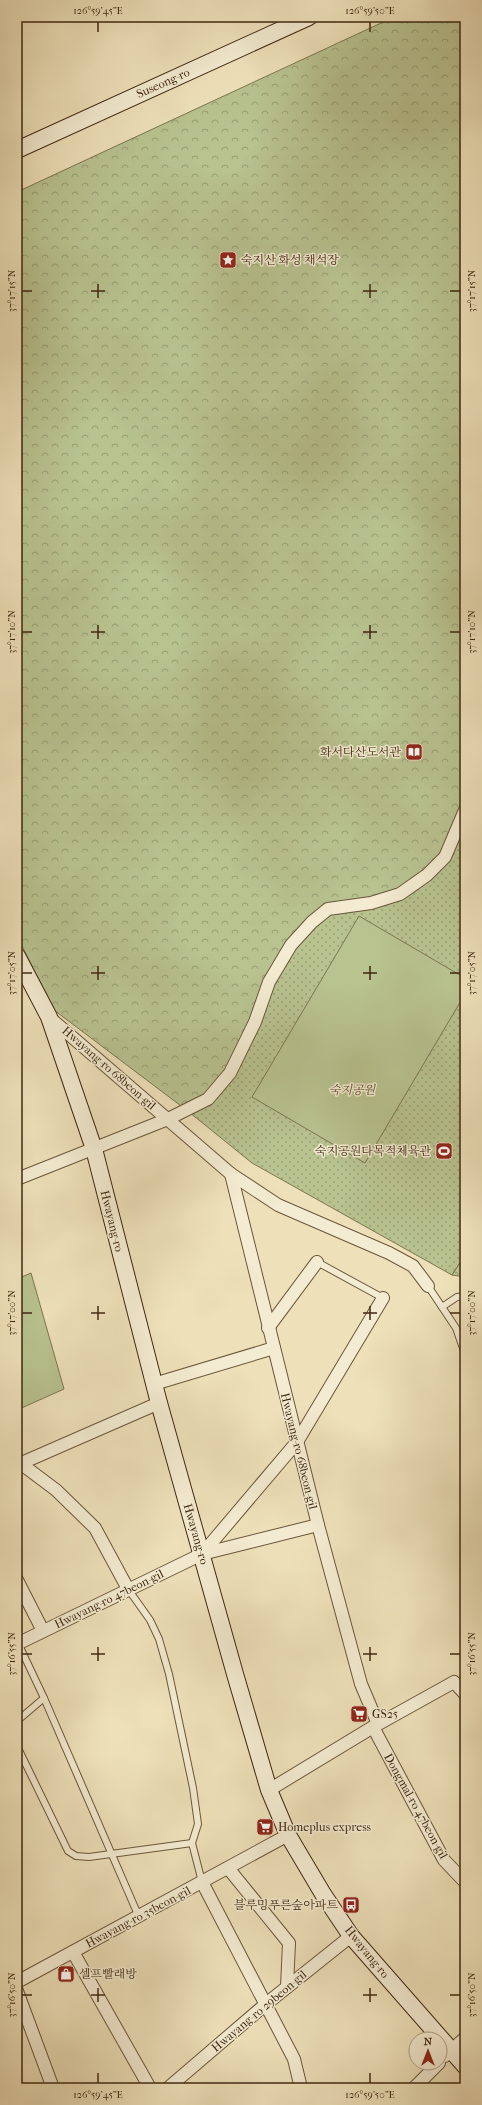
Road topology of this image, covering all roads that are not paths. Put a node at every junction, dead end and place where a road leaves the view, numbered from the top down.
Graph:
1 (309, 17) edge
2 (17, 150) edge
3 (465, 810) edge
4 (17, 956) edge
5 (49, 1017) junction
6 (168, 1119) junction
7 (94, 1149) junction
8 (231, 1174) junction
9 (17, 1180) edge
10 (317, 1262) joint
11 (428, 1286) joint
12 (465, 1296) edge
13 (382, 1298) joint
14 (442, 1307) junction
15 (268, 1328) junction
16 (274, 1348) junction
17 (465, 1354) edge
18 (154, 1384) junction
19 (159, 1403) junction
20 (296, 1442) junction
21 (18, 1464) edge
22 (318, 1525) junction
23 (202, 1554) junction
24 (17, 1580) edge
25 (128, 1589) junction
26 (42, 1631) junction
27 (18, 1644) edge
28 (465, 1694) edge
29 (44, 1698) junction
30 (17, 1721) edge
31 (375, 1725) junction
32 (17, 1746) edge
33 (269, 1790) junction
34 (288, 1835) junction
35 (192, 1843) junction
36 (111, 1854) junction
37 (228, 1868) junction
38 (202, 1882) junction
39 (465, 1882) edge
40 (139, 1917) junction
41 (351, 1936) junction
42 (73, 1952) junction
43 (17, 1982) edge
44 (287, 1987) junction
45 (17, 1991) edge
46 (266, 2004) junction
47 (422, 2031) edge
48 (465, 2038) edge
49 (448, 2054) edge
50 (448, 2061) edge
51 (465, 2066) edge
52 (431, 2071) edge
53 (53, 2088) edge
54 (150, 2088) edge
55 (168, 2088) edge
56 (301, 2088) edge
57 (414, 2088) edge

1 - 2 street, Suseong-ro
3 - 6 street, Hwayang-ro 68beon-gil
4 - 5 street, Hwayang-ro
5 - 6 street, Hwayang-ro 68beon-gil
5 - 7 street, Hwayang-ro
6 - 7 street, Hwayang-ro 68beon-gil
6 - 8 street, Hwayang-ro 68beon-gil
7 - 9 street, Hwayang-ro 68beon-gil
7 - 18 street, Hwayang-ro
8 - 11 street, Hwayang-ro 68beon-gil
8 - 15 street, Hwayang-ro 68beon-gil
10 - 13 lane
10 - 15 street
11 - 14 lane
12 - 14 lane
13 - 20 street
14 - 17 lane
15 - 16 street, Hwayang-ro 68beon-gil
16 - 18 street
16 - 20 street, Hwayang-ro 68beon-gil
18 - 19 street, Hwayang-ro
19 - 21 street
19 - 23 street, Hwayang-ro
20 - 22 street, Hwayang-ro 68beon-gil
20 - 23 street
21 - 25 street
22 - 23 street
22 - 31 street, Hwayang-ro 68beon-gil
23 - 25 street, Hwayang-ro 47beon-gil
23 - 33 street, Hwayang-ro
24 - 26 street
25 - 26 street, Hwayang-ro 47beon-gil
25 - 35 lane
26 - 27 street, Hwayang-ro 47beon-gil
27 - 29 lane
28 - 31 street
29 - 30 lane
29 - 36 lane
31 - 33 street
31 - 39 street, Dongmal-ro 47beon-gil
32 - 36 lane
33 - 34 street, Hwayang-ro
34 - 37 street, Hwayang-ro 35beon-gil
34 - 41 street, Hwayang-ro
35 - 36 lane
35 - 38 lane
36 - 40 lane
37 - 38 street, Hwayang-ro 35beon-gil
37 - 44 street
38 - 40 street, Hwayang-ro 35beon-gil
38 - 46 street, Hwayang-ro 35beon-gil
40 - 42 street, Hwayang-ro 35beon-gil
41 - 44 street, Hwayang-ro 29beon-gil
41 - 47 street, Hwayang-ro
42 - 43 street, Hwayang-ro 35beon-gil
42 - 54 street, Hwayang-ro 35beon-gil
44 - 46 street, Hwayang-ro 29beon-gil
45 - 53 street
46 - 55 street, Hwayang-ro 29beon-gil
46 - 56 street, Hwayang-ro 35beon-gil
48 - 49 street
50 - 51 street, Hwayang-ro
52 - 57 street

